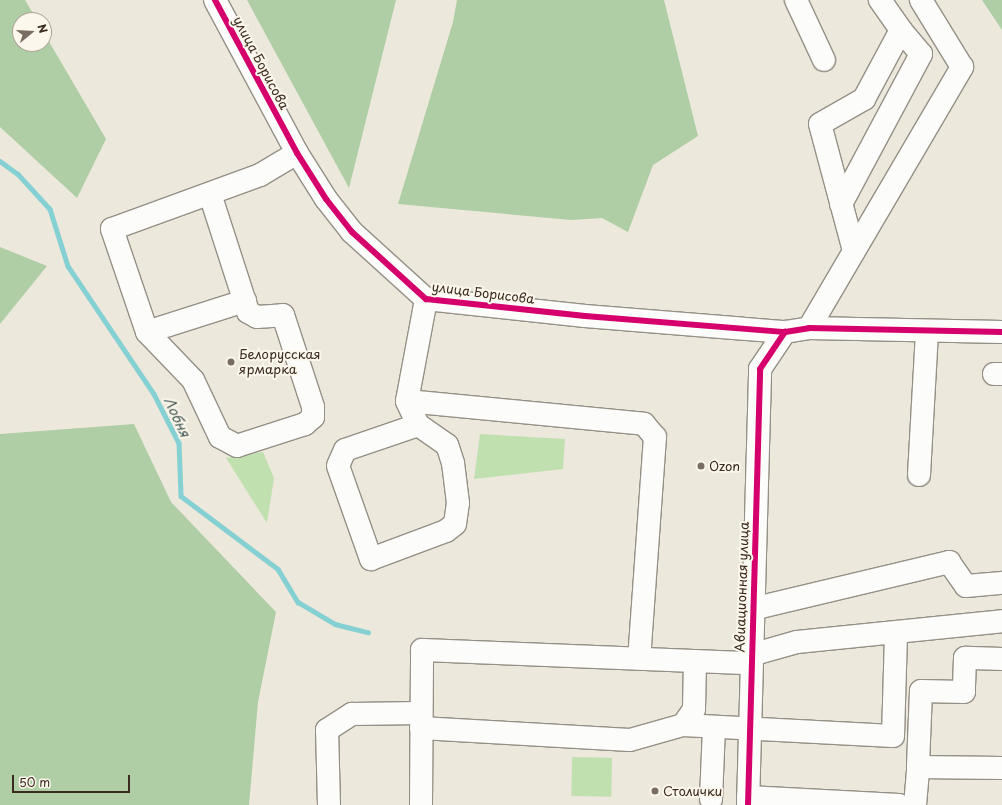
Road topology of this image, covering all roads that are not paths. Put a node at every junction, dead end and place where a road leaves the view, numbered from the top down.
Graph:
1 (215, 0) edge
2 (796, 0) edge
3 (880, 0) edge
4 (921, 0) edge
5 (901, 30) junction
6 (824, 60) dead end
7 (297, 153) junction
8 (210, 194) junction
9 (841, 204) junction
10 (854, 251) junction
11 (426, 299) junction
12 (244, 301) junction
13 (809, 328) junction
14 (147, 332) junction
15 (785, 332) junction
16 (927, 332) junction
17 (1002, 332) edge
18 (407, 401) junction
19 (418, 425) junction
20 (919, 475) dead end
21 (1002, 583) edge
22 (752, 609) junction
23 (1002, 621) edge
24 (896, 633) junction
25 (639, 658) junction
26 (751, 659) junction
27 (1002, 659) edge
28 (695, 661) junction
29 (421, 720) junction
30 (683, 725) junction
31 (714, 727) junction
32 (749, 729) junction
33 (893, 736) junction
34 (919, 738) junction
35 (918, 767) junction
36 (1002, 768) edge
37 (711, 799) dead end
38 (748, 801) edge
39 (329, 805) edge
40 (421, 805) edge
41 (899, 805) edge
42 (915, 805) edge

1 - 7 street, улица Борисова
2 - 6 street
3 - 5 street
4 - 10 street
5 - 9 street
5 - 9 street
7 - 8 street
7 - 11 street, улица Борисова
8 - 12 street
8 - 14 street
9 - 10 street
10 - 13 street
11 - 15 street, улица Борисова
11 - 18 street
12 - 14 street
12 - 14 street
13 - 15 street, улица Борисова
13 - 16 street, улица Борисова
15 - 22 street, Авиационная улица
16 - 17 street, улица Борисова
16 - 20 street
18 - 19 street
18 - 25 street
19 - 19 street
21 - 22 street
22 - 26 street, Авиационная улица
23 - 24 street
24 - 26 street
24 - 33 street
25 - 28 street
25 - 29 street
26 - 28 street
26 - 32 street, Авиационная улица
27 - 34 street
28 - 30 street
29 - 30 street
29 - 39 street
29 - 40 street
30 - 31 street
31 - 32 street
31 - 37 street
32 - 33 street
32 - 38 street, Авиационная улица
33 - 34 street
34 - 35 street
35 - 36 street
35 - 42 street
38 - 41 street

